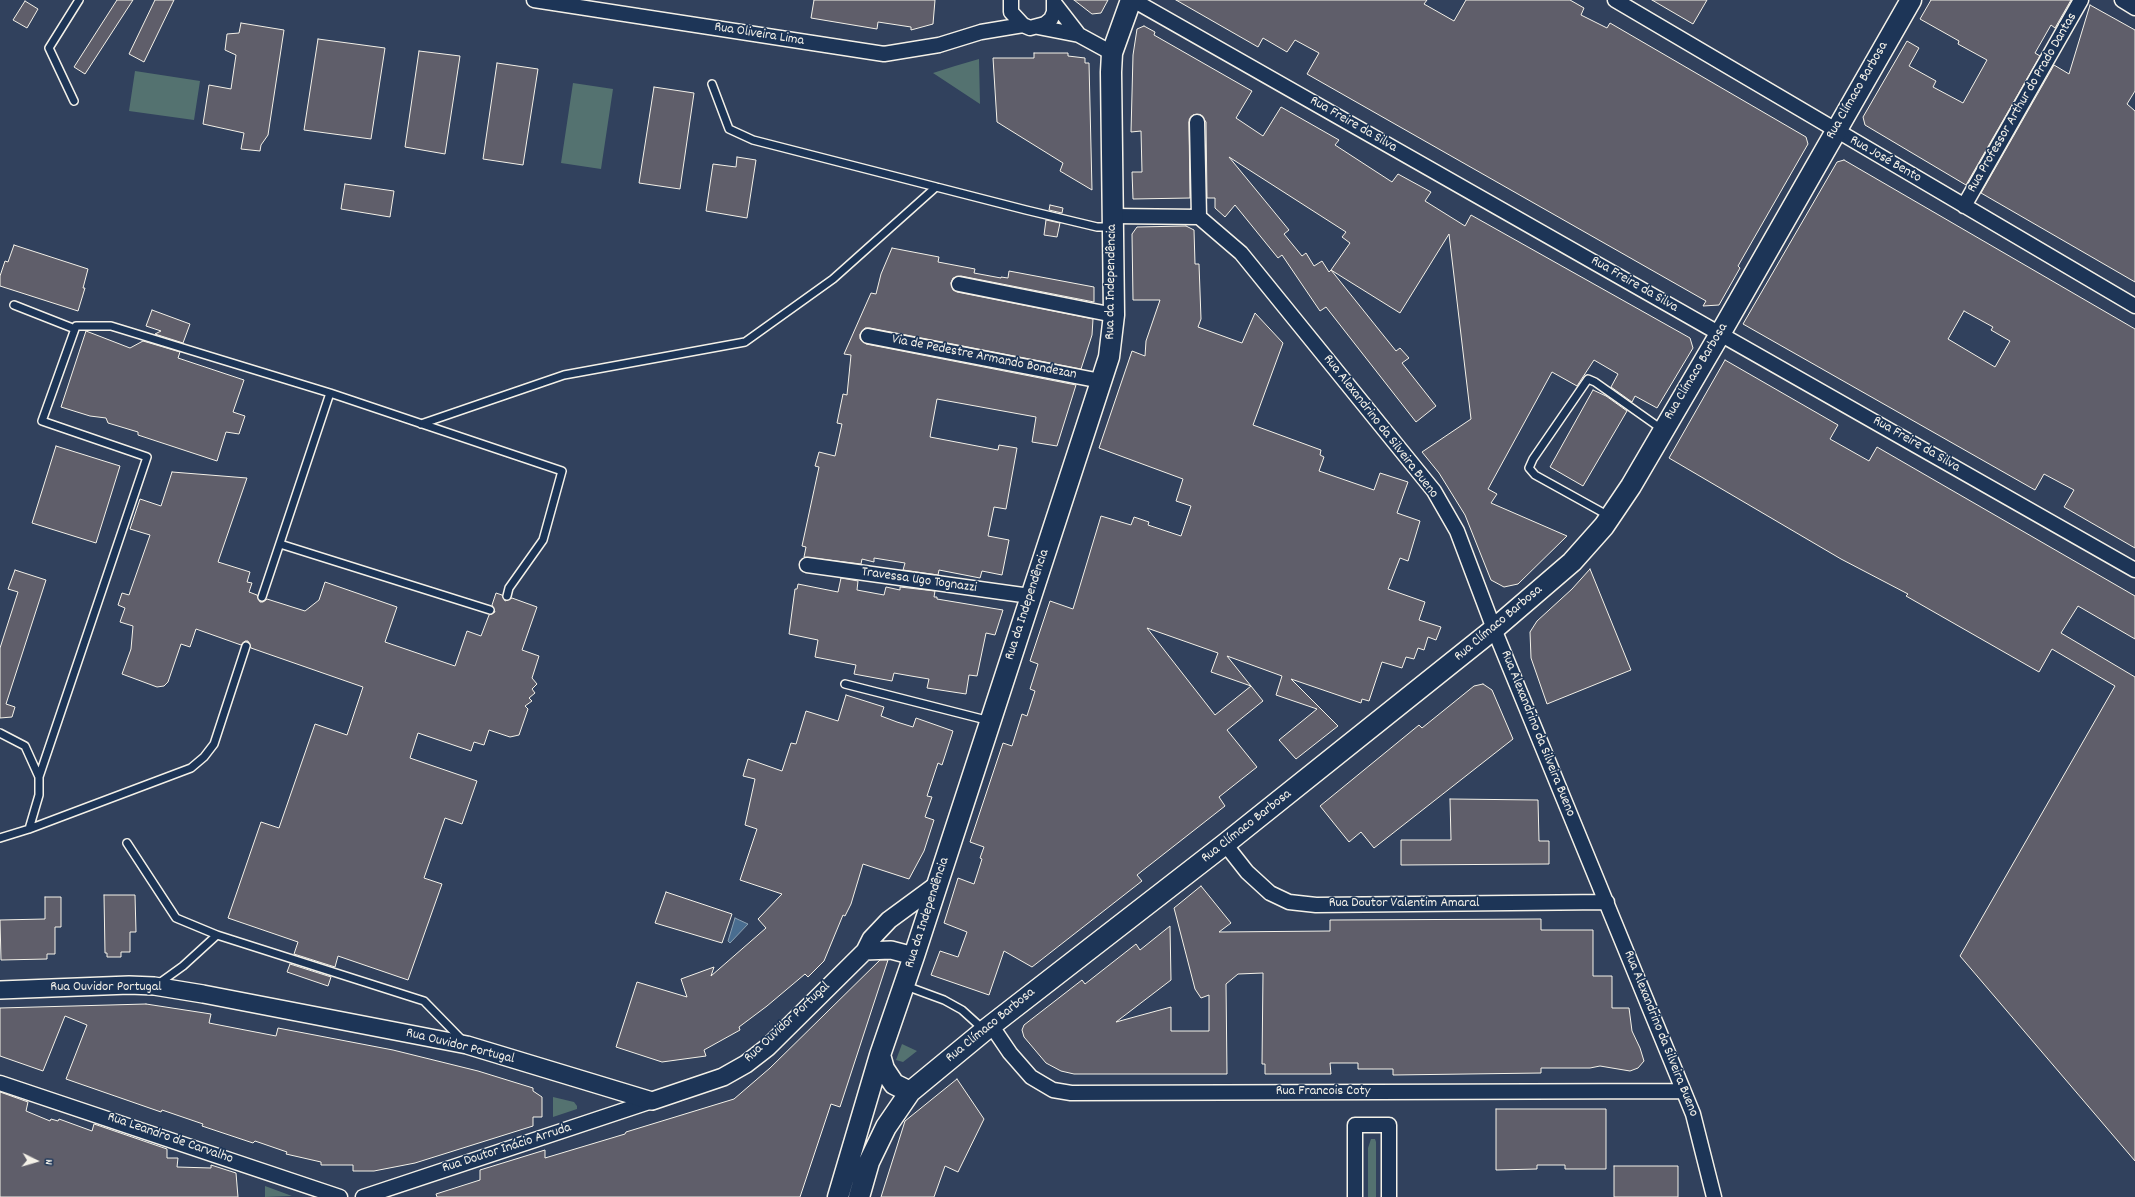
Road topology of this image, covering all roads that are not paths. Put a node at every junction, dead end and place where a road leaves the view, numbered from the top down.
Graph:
1 (79, 0) edge
2 (534, 0) edge
3 (1132, 0) edge
4 (1616, 0) edge
5 (1911, 0) edge
6 (2081, 0) edge
7 (2122, 0) edge
8 (1055, 2) edge
9 (1011, 6) edge
10 (2135, 8) edge
11 (1023, 26) junction
12 (1038, 27) junction
13 (981, 32) junction
14 (1080, 35) junction
15 (1112, 53) junction
16 (712, 84) dead end
17 (74, 101) dead end
18 (1197, 122) dead end
19 (1835, 131) junction
20 (936, 187) junction
21 (1964, 206) junction
22 (1199, 216) junction
23 (1114, 221) junction
24 (959, 284) dead end
25 (14, 305) dead end
26 (2135, 306) edge
27 (1114, 315) junction
28 (75, 329) junction
29 (1720, 334) junction
30 (868, 336) dead end
31 (1101, 381) junction
32 (330, 393) junction
33 (421, 424) junction
34 (1663, 430) junction
35 (1610, 517) junction
36 (280, 544) junction
37 (807, 565) dead end
38 (2135, 570) edge
39 (507, 596) dead end
40 (1030, 596) junction
41 (262, 597) dead end
42 (490, 610) dead end
43 (1494, 629) junction
44 (246, 646) dead end
45 (845, 684) dead end
46 (990, 722) junction
47 (0, 733) edge
48 (39, 777) junction
49 (29, 829) junction
50 (0, 838) edge
51 (127, 843) dead end
52 (1225, 844) junction
53 (938, 884) junction
54 (1607, 902) junction
55 (217, 935) junction
56 (865, 951) junction
57 (914, 956) junction
58 (154, 986) junction
59 (904, 986) junction
60 (0, 990) edge
61 (988, 1028) junction
62 (468, 1046) junction
63 (880, 1055) junction
64 (0, 1083) edge
65 (910, 1092) junction
66 (1683, 1092) junction
67 (652, 1101) junction
68 (340, 1197) edge
69 (363, 1197) edge
70 (838, 1197) edge
71 (860, 1197) edge
72 (1355, 1197) edge
73 (1389, 1197) edge
74 (1714, 1197) edge

1 - 17 lane
2 - 13 street, Rua Oliveira Lima
3 - 15 main road, Rua da Independência
3 - 29 street, Rua Freire da Silva
4 - 19 street, Rua José Bento
5 - 19 main road, Rua Clímaco Barbosa
6 - 21 street, Rua Professor Arthur do Prado Dantas
7 - 10 street
8 - 12 street
8 - 14 street
9 - 11 street
9 - 13 street, Rua Oliveira Lima
11 - 12 street, Rua Oliveira Lima
11 - 13 street, Rua Oliveira Lima
12 - 14 street
14 - 15 street
15 - 23 main road, Rua da Independência
16 - 20 lane
18 - 22 street
19 - 21 street, Rua José Bento
19 - 29 main road, Rua Clímaco Barbosa
20 - 23 lane
20 - 33 lane
21 - 26 street, Rua José Bento
22 - 23 street
22 - 43 street, Rua Alexandrino da Silveira Bueno
23 - 27 main road, Rua da Independência
24 - 27 street
25 - 28 lane
27 - 31 main road, Rua da Independência
28 - 32 lane
28 - 48 lane
29 - 34 main road, Rua Clímaco Barbosa
29 - 38 street, Rua Freire da Silva
30 - 31 street, Via de Pedestre Armando Bondezan
31 - 40 main road, Rua da Independência
32 - 33 lane
32 - 36 lane
33 - 39 lane
34 - 35 main road, Rua Clímaco Barbosa
34 - 35 lane
35 - 43 main road, Rua Clímaco Barbosa
36 - 41 lane
36 - 42 lane
37 - 40 street, Travessa Ugo Tognazzi
40 - 46 main road, Rua da Independência
43 - 52 main road, Rua Clímaco Barbosa
43 - 54 street, Rua Alexandrino da Silveira Bueno
44 - 49 lane
45 - 46 lane
46 - 53 main road, Rua da Independência
47 - 48 lane
48 - 49 lane
49 - 50 lane
51 - 55 lane
52 - 54 street, Rua Doutor Valentim Amaral
52 - 61 main road, Rua Clímaco Barbosa
53 - 56 street, Rua Ouvidor Portugal
53 - 57 main road, Rua da Independência
54 - 66 street, Rua Alexandrino da Silveira Bueno
55 - 58 lane
55 - 62 lane
56 - 57 street
56 - 67 street, Rua Ouvidor Portugal
57 - 59 main road, Rua da Independência
58 - 60 street, Rua Ouvidor Portugal
58 - 62 street, Rua Ouvidor Portugal
59 - 61 lane
59 - 63 main road, Rua da Independência
61 - 65 main road, Rua Clímaco Barbosa
61 - 66 street, Rua Francois Coty
62 - 67 street, Rua Ouvidor Portugal
63 - 65 main road
63 - 70 main road, Rua da Independência
64 - 68 street, Rua Leandro de Carvalho
65 - 71 main road
66 - 74 street, Rua Alexandrino da Silveira Bueno
67 - 69 street, Rua Doutor Inácio Arruda
72 - 73 street

